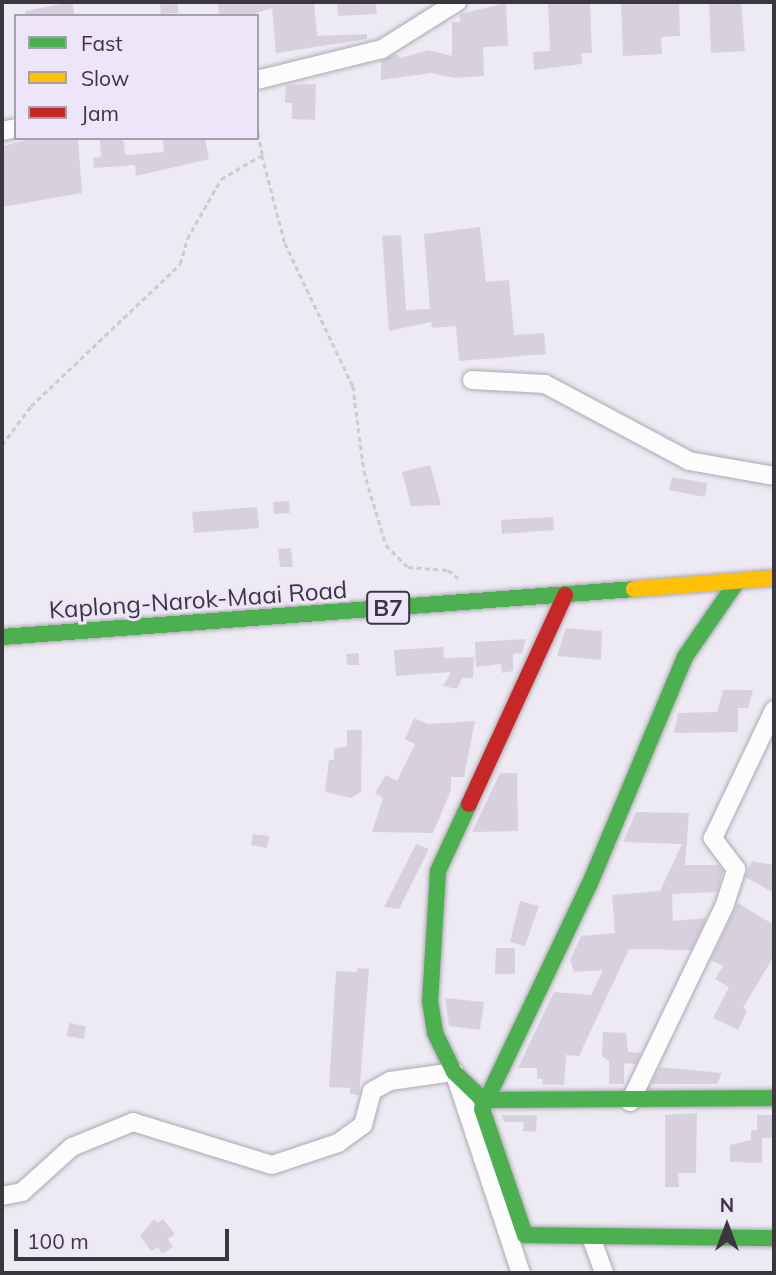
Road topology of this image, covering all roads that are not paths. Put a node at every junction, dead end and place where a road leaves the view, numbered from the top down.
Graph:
1 (457, 2) edge
2 (259, 80) edge
3 (472, 380) dead end
4 (774, 476) edge
5 (774, 578) edge
6 (736, 583) junction
7 (565, 595) junction
8 (2, 637) edge
9 (774, 710) edge
10 (454, 1072) junction
11 (774, 1098) edge
12 (483, 1100) junction
13 (630, 1102) junction
14 (2, 1196) edge
15 (591, 1237) junction
16 (774, 1238) edge
17 (521, 1273) edge
18 (604, 1273) edge

1 - 2 street
3 - 4 street
5 - 6 main road, Kaplong-Narok-Maai Road / B7
6 - 7 main road, Kaplong-Narok-Maai Road / B7
6 - 12 main road
7 - 8 main road, Kaplong-Narok-Maai Road / B7
7 - 10 main road
9 - 13 street
10 - 12 main road
10 - 14 street
10 - 17 street
11 - 13 main road
12 - 13 main road
12 - 15 main road
15 - 16 main road
15 - 18 street

